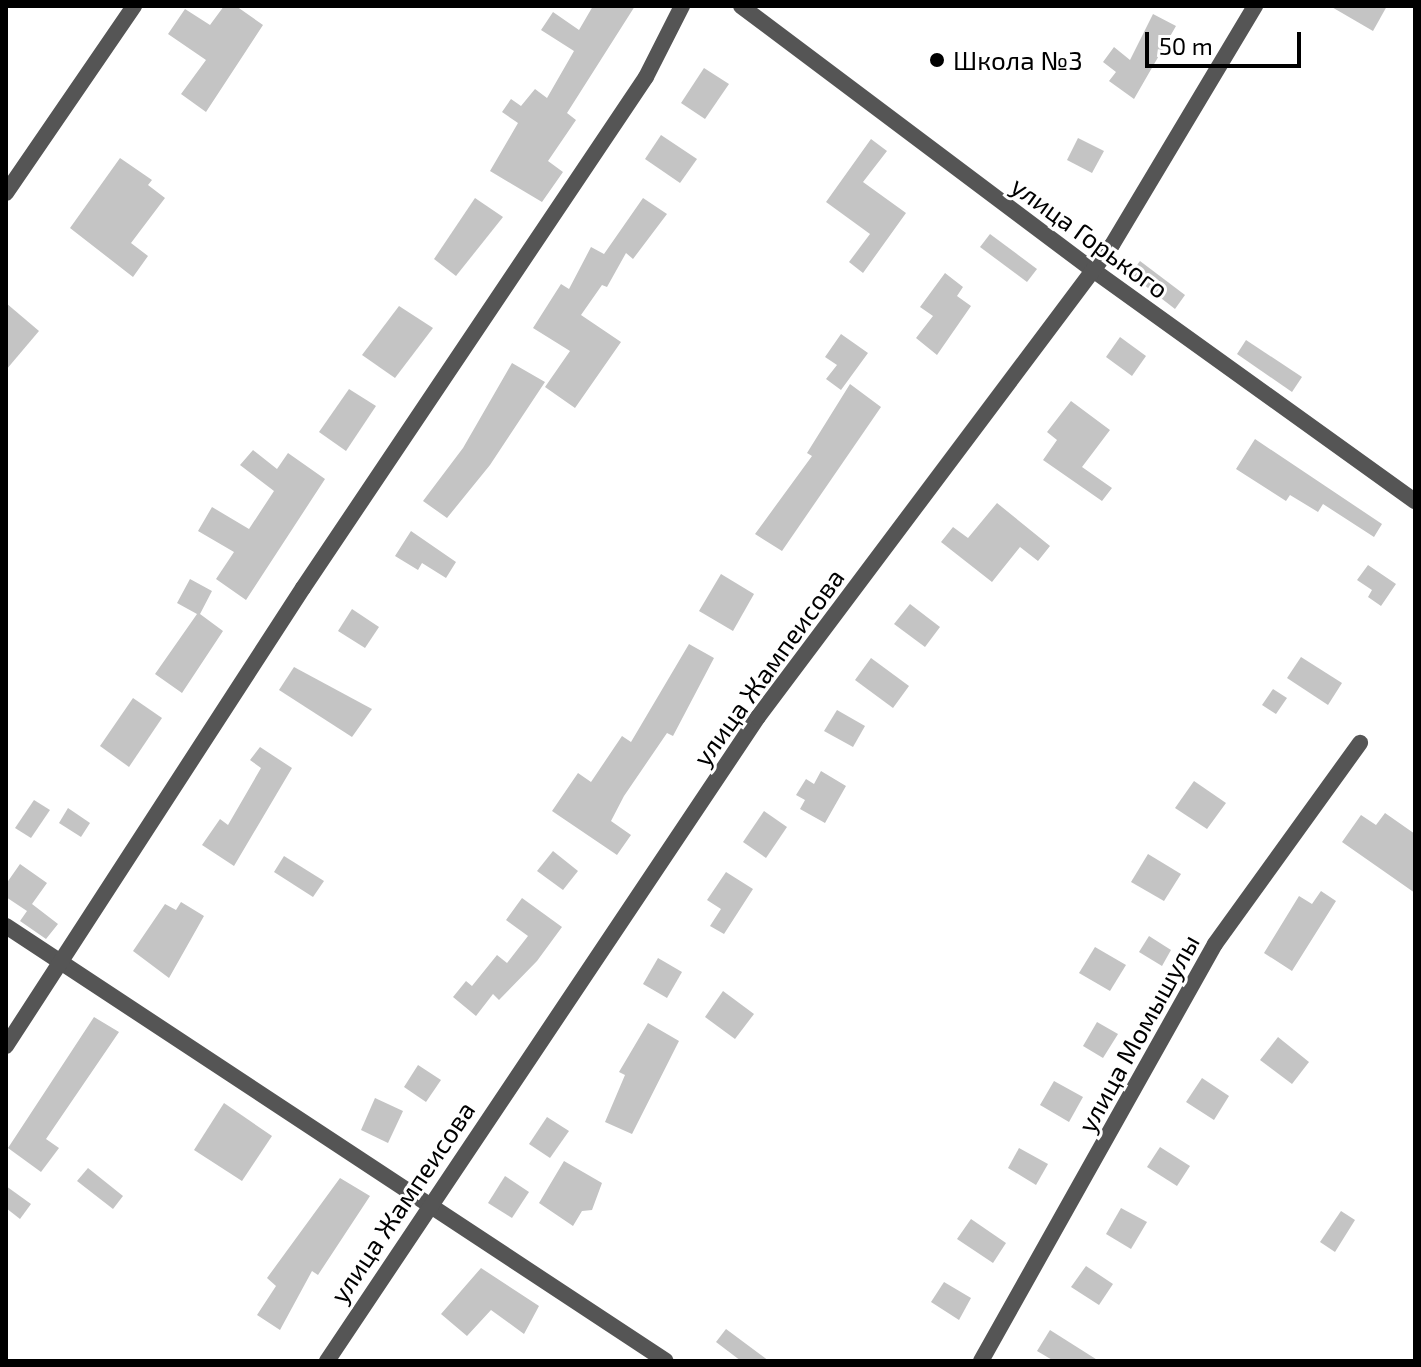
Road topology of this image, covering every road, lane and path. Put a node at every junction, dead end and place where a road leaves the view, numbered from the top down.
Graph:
1 (134, 6) edge
2 (682, 6) edge
3 (741, 6) edge
4 (1255, 6) edge
5 (6, 193) edge
6 (1093, 270) junction
7 (1415, 501) edge
8 (1360, 743) dead end
9 (6, 926) edge
10 (61, 960) junction
11 (6, 1046) edge
12 (427, 1206) junction
13 (327, 1361) edge
14 (666, 1361) edge
15 (981, 1361) edge

1 - 5 street
2 - 10 street
3 - 6 street, улица Горького
4 - 6 street, улица Жампеисова
6 - 7 street, улица Горького
6 - 12 street, улица Жампеисова
8 - 15 street, улица Момышулы
9 - 10 street
10 - 11 street
10 - 12 street
12 - 13 street, улица Жампеисова
12 - 14 street

